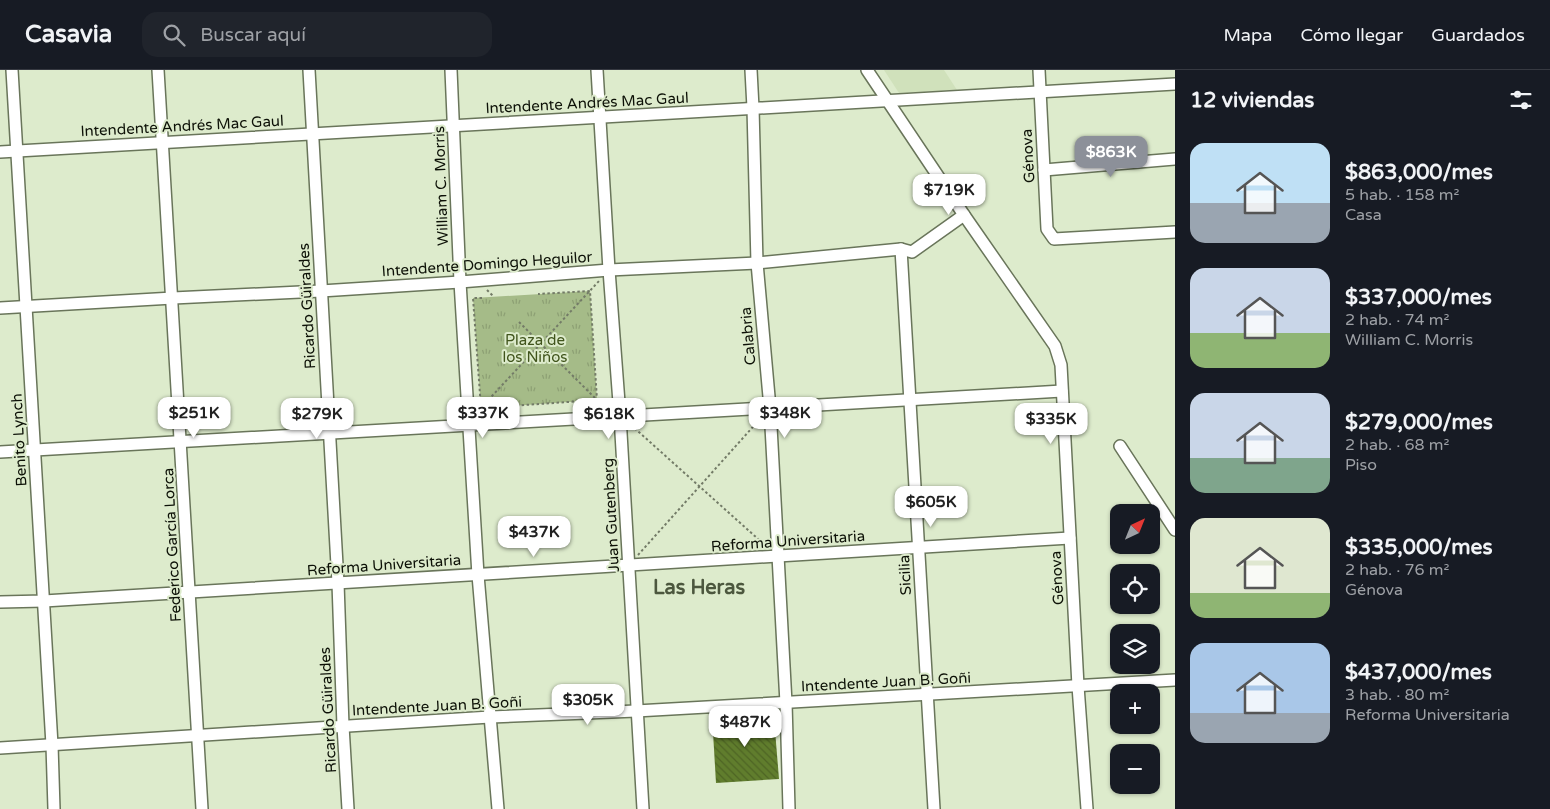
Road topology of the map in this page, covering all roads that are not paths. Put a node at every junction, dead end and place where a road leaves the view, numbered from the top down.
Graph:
1 (12, 70) edge
2 (158, 70) edge
3 (309, 70) edge
4 (451, 70) edge
5 (597, 70) edge
6 (751, 70) edge
7 (868, 70) edge
8 (1039, 70) edge
9 (1175, 84) edge
10 (1040, 92) junction
11 (888, 101) junction
12 (753, 108) junction
13 (601, 117) junction
14 (454, 126) junction
15 (312, 134) junction
16 (163, 143) junction
17 (16, 151) junction
18 (0, 152) edge
19 (1175, 159) edge
20 (1044, 170) junction
21 (964, 215) junction
22 (1175, 232) edge
23 (901, 249) junction
24 (757, 263) junction
25 (609, 270) junction
26 (460, 282) junction
27 (321, 291) junction
28 (173, 298) junction
29 (26, 306) junction
30 (0, 308) edge
31 (1062, 391) junction
32 (910, 400) junction
33 (770, 408) junction
34 (620, 416) junction
35 (469, 425) junction
36 (330, 433) junction
37 (181, 442) junction
38 (1120, 446) dead end
39 (34, 450) junction
40 (0, 452) edge
41 (1175, 530) edge
42 (1070, 538) junction
43 (919, 548) junction
44 (778, 556) junction
45 (629, 565) junction
46 (478, 575) junction
47 (338, 583) junction
48 (190, 592) junction
49 (44, 601) junction
50 (0, 602) edge
51 (1175, 680) edge
52 (1078, 686) junction
53 (928, 694) junction
54 (786, 703) junction
55 (636, 711) junction
56 (490, 717) junction
57 (342, 726) junction
58 (198, 737) junction
59 (52, 745) junction
60 (0, 748) edge
61 (54, 809) edge
62 (202, 809) edge
63 (348, 809) edge
64 (498, 809) edge
65 (643, 809) edge
66 (789, 809) edge
67 (934, 809) edge
68 (1087, 809) edge

1 - 17 street, Benito Lynch
2 - 16 street, Federico García Lorca
3 - 15 street, Ricardo Güiraldes
4 - 14 street, William C. Morris
5 - 13 street, Juan Gutenberg
6 - 12 street, Calabria
7 - 11 street, Génova
8 - 10 street, Génova
9 - 10 street, Intendente Andrés Mac Gaul
10 - 11 street, Intendente Andrés Mac Gaul
10 - 20 street, Génova
11 - 12 street, Intendente Andrés Mac Gaul
11 - 21 street, Génova
12 - 13 street, Intendente Andrés Mac Gaul
12 - 24 street, Calabria
13 - 14 street, Intendente Andrés Mac Gaul
13 - 25 street, Juan Gutenberg
14 - 15 street, Intendente Andrés Mac Gaul
14 - 26 street, William C. Morris
15 - 16 street, Intendente Andrés Mac Gaul
15 - 27 street, Ricardo Güiraldes
16 - 17 street, Intendente Andrés Mac Gaul
16 - 28 street, Federico García Lorca
17 - 18 street, Intendente Andrés Mac Gaul
17 - 29 street, Benito Lynch
19 - 20 street
20 - 22 street, Génova
21 - 23 street, Intendente Domingo Heguilor
21 - 31 street, Génova
23 - 24 street, Intendente Domingo Heguilor
23 - 32 street, Sicilia
24 - 25 street, Intendente Domingo Heguilor
24 - 33 street, Calabria
25 - 26 street, Intendente Domingo Heguilor
25 - 34 street, Juan Gutenberg
26 - 27 street, Intendente Domingo Heguilor
26 - 35 street, William C. Morris
27 - 28 street, Intendente Domingo Heguilor
27 - 36 street, Ricardo Güiraldes
28 - 29 street, Intendente Domingo Heguilor
28 - 37 street, Federico García Lorca
29 - 30 street, Intendente Domingo Heguilor
29 - 39 street, Benito Lynch
31 - 32 street
31 - 42 street, Génova
32 - 33 street
32 - 43 street, Sicilia
33 - 34 street
33 - 44 street, Calabria
34 - 35 street
34 - 45 street, Juan Gutenberg
35 - 36 street
35 - 46 street, William C. Morris
36 - 37 street
36 - 47 street, Ricardo Güiraldes
37 - 39 street
37 - 48 street, Federico García Lorca
38 - 41 street
39 - 40 street
39 - 49 street, Benito Lynch
42 - 43 street, Reforma Universitaria
42 - 52 street, Génova
43 - 44 street, Reforma Universitaria
43 - 53 street, Sicilia
44 - 45 street, Reforma Universitaria
44 - 54 street, Calabria
45 - 46 street, Reforma Universitaria
45 - 55 street, Juan Gutenberg
46 - 47 street, Reforma Universitaria
46 - 56 street, William C. Morris
47 - 48 street, Reforma Universitaria
47 - 57 street, Ricardo Güiraldes
48 - 49 street, Reforma Universitaria
48 - 58 street, Federico García Lorca
49 - 50 street, Reforma Universitaria
49 - 59 street, Benito Lynch
51 - 52 street, Intendente Juan B. Goñi
52 - 53 street, Intendente Juan B. Goñi
52 - 68 street, Génova
53 - 54 street, Intendente Juan B. Goñi
53 - 67 street, Sicilia
54 - 55 street, Intendente Juan B. Goñi
54 - 66 street, Calabria
55 - 56 street, Intendente Juan B. Goñi
55 - 65 street, Juan Gutenberg
56 - 57 street, Intendente Juan B. Goñi
56 - 64 street, William C. Morris
57 - 58 street, Intendente Juan B. Goñi
57 - 63 street, Ricardo Güiraldes
58 - 59 street, Intendente Juan B. Goñi
58 - 62 street, Federico García Lorca
59 - 60 street, Intendente Juan B. Goñi
59 - 61 street, Benito Lynch

